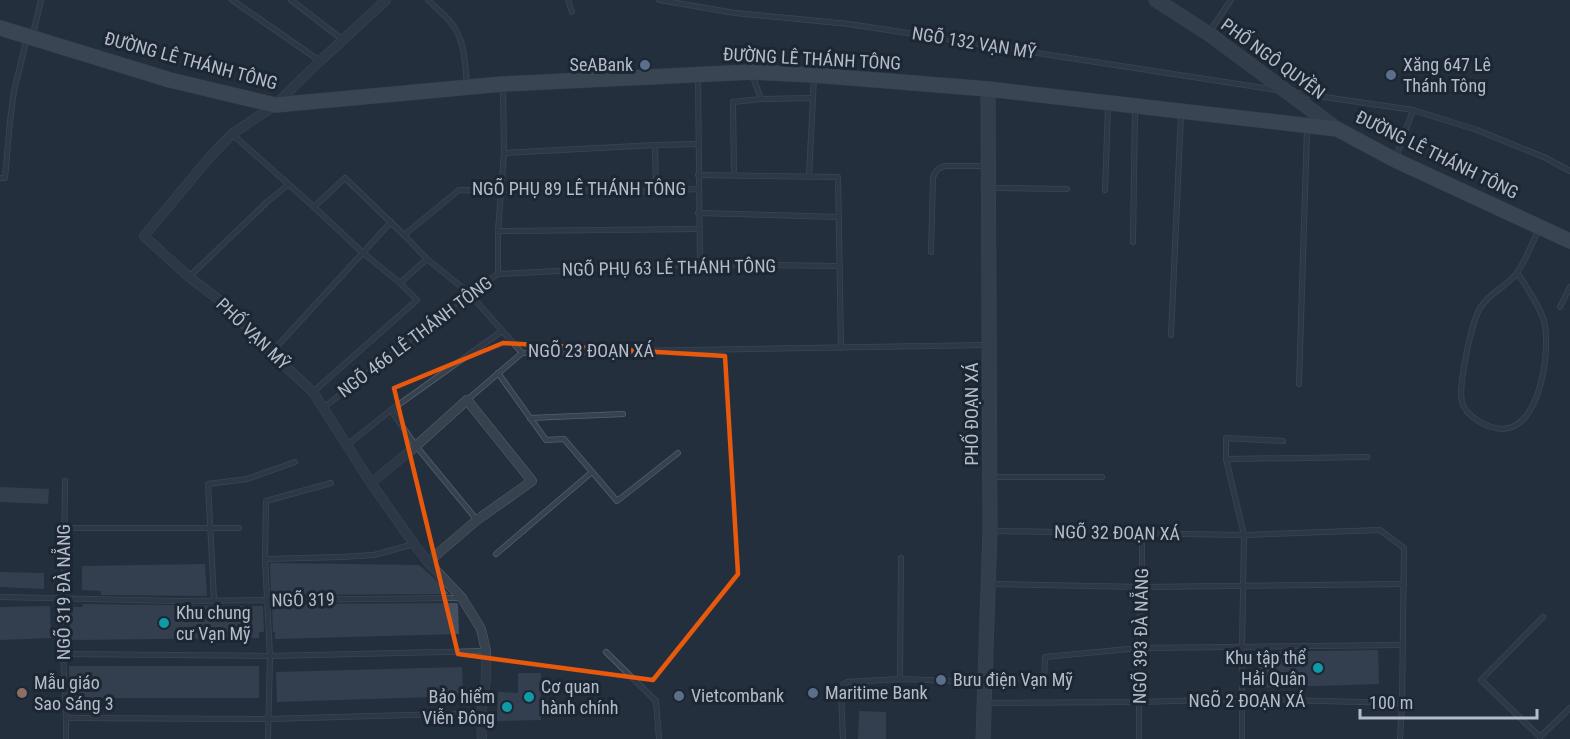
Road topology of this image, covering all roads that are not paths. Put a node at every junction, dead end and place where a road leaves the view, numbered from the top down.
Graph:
1 (41, 0) edge
2 (232, 0) edge
3 (291, 0) edge
4 (386, 0) edge
5 (428, 0) edge
6 (568, 0) edge
7 (659, 0) edge
8 (1156, 0) edge
9 (1231, 0) edge
10 (572, 12) dead end
11 (0, 28) edge
12 (1209, 34) junction
13 (30, 36) junction
14 (343, 40) junction
15 (320, 61) junction
16 (752, 72) junction
17 (698, 74) junction
18 (814, 75) junction
19 (503, 84) junction
20 (468, 87) junction
21 (988, 89) junction
22 (1287, 92) junction
23 (813, 98) junction
24 (761, 99) junction
25 (1108, 103) junction
26 (275, 105) junction
27 (1135, 106) junction
28 (1413, 110) junction
29 (1181, 111) junction
30 (1307, 126) junction
31 (1337, 129) junction
32 (232, 134) junction
33 (698, 144) junction
34 (655, 145) junction
35 (504, 153) junction
36 (1395, 160) junction
37 (989, 166) junction
38 (1570, 171) edge
39 (698, 175) junction
40 (734, 175) junction
41 (809, 176) junction
42 (0, 178) edge
43 (288, 185) junction
44 (989, 188) junction
45 (698, 189) junction
46 (1067, 189) dead end
47 (1105, 190) dead end
48 (501, 191) junction
49 (656, 191) junction
50 (314, 207) junction
51 (698, 213) junction
52 (839, 217) junction
53 (391, 222) junction
54 (1540, 226) junction
55 (699, 229) junction
56 (498, 231) junction
57 (404, 235) junction
58 (1570, 241) edge
59 (1133, 242) dead end
60 (932, 252) dead end
61 (363, 253) junction
62 (427, 259) junction
63 (700, 264) junction
64 (840, 266) junction
65 (1517, 272) junction
66 (498, 274) junction
67 (189, 277) junction
68 (400, 283) junction
69 (1570, 286) edge
70 (469, 293) junction
71 (1560, 307) dead end
72 (502, 331) junction
73 (1171, 335) dead end
74 (990, 345) junction
75 (841, 348) junction
76 (271, 353) junction
77 (522, 353) junction
78 (498, 373) junction
79 (1299, 384) dead end
80 (313, 392) junction
81 (467, 400) junction
82 (323, 408) junction
83 (391, 410) junction
84 (623, 414) dead end
85 (530, 418) junction
86 (1284, 441) dead end
87 (346, 446) junction
88 (417, 446) junction
89 (678, 453) dead end
90 (1367, 457) dead end
91 (1226, 459) junction
92 (295, 462) dead end
93 (592, 471) junction
94 (990, 477) junction
95 (1102, 477) dead end
96 (65, 481) dead end
97 (331, 483) dead end
98 (370, 483) junction
99 (477, 520) junction
100 (65, 528) junction
101 (239, 528) dead end
102 (210, 529) junction
103 (990, 531) junction
104 (1142, 533) junction
105 (1244, 535) junction
106 (414, 544) junction
107 (496, 554) dead end
108 (901, 558) dead end
109 (265, 559) junction
110 (428, 562) junction
111 (989, 584) junction
112 (1404, 584) junction
113 (1244, 585) junction
114 (1142, 587) junction
115 (0, 597) edge
116 (63, 598) junction
117 (462, 598) junction
118 (213, 600) junction
119 (267, 600) junction
120 (1543, 617) dead end
121 (1401, 645) junction
122 (1242, 646) junction
123 (1139, 648) junction
124 (486, 651) junction
125 (606, 652) dead end
126 (63, 654) junction
127 (270, 656) junction
128 (900, 679) junction
129 (986, 679) junction
130 (1242, 699) junction
131 (1140, 702) junction
132 (985, 703) junction
133 (1402, 703) junction
134 (1570, 708) edge
135 (481, 713) junction
136 (66, 718) junction
137 (268, 719) junction
138 (1539, 738) edge
139 (66, 739) edge
140 (268, 739) edge
141 (482, 739) edge
142 (659, 739) edge
143 (843, 739) edge
144 (983, 739) edge
145 (1139, 739) edge
146 (1242, 739) edge
147 (1400, 739) edge

1 - 13 lane
2 - 15 lane
3 - 14 lane
4 - 14 street, PHỐ VẠN MỸ
5 - 20 lane
6 - 10 lane
7 - 22 lane, NGÕ 132 VẠN MỸ
8 - 12 street, PHỐ NGÔ QUYỀN
9 - 12 lane
11 - 13 main road, ĐƯỜNG LÊ THÁNH TÔNG
12 - 22 street, PHỐ NGÔ QUYỀN
13 - 26 main road, ĐƯỜNG LÊ THÁNH TÔNG
13 - 42 lane
14 - 15 street, PHỐ VẠN MỸ
15 - 26 street, PHỐ VẠN MỸ
16 - 17 main road, ĐƯỜNG LÊ THÁNH TÔNG
16 - 18 main road, ĐƯỜNG LÊ THÁNH TÔNG
16 - 24 lane
17 - 19 main road, ĐƯỜNG LÊ THÁNH TÔNG
17 - 33 lane
18 - 21 main road, ĐƯỜNG LÊ THÁNH TÔNG
18 - 23 lane
19 - 20 main road, ĐƯỜNG LÊ THÁNH TÔNG
19 - 35 lane, NGÕ 466 LÊ THÁNH TÔNG
20 - 26 main road, ĐƯỜNG LÊ THÁNH TÔNG
21 - 25 main road, ĐƯỜNG LÊ THÁNH TÔNG
21 - 37 street, PHỐ ĐOẠN XÁ
22 - 28 lane, NGÕ 132 VẠN MỸ
22 - 31 street, PHỐ NGÔ QUYỀN
23 - 24 lane
23 - 41 lane
24 - 40 lane
25 - 27 main road, ĐƯỜNG LÊ THÁNH TÔNG
25 - 47 lane
26 - 32 street, PHỐ VẠN MỸ
27 - 29 main road, ĐƯỜNG LÊ THÁNH TÔNG
27 - 59 lane
28 - 36 lane
28 - 38 lane, NGÕ 132 VẠN MỸ
29 - 30 main road, ĐƯỜNG LÊ THÁNH TÔNG
29 - 73 lane
30 - 31 main road, ĐƯỜNG LÊ THÁNH TÔNG
30 - 79 lane
31 - 36 main road, ĐƯỜNG LÊ THÁNH TÔNG
32 - 43 lane
32 - 67 street, PHỐ VẠN MỸ
33 - 34 lane
33 - 39 lane
34 - 35 lane
34 - 49 lane
35 - 48 lane, NGÕ 466 LÊ THÁNH TÔNG
36 - 54 main road, ĐƯỜNG LÊ THÁNH TÔNG
37 - 44 street, PHỐ ĐOẠN XÁ
37 - 60 lane
39 - 40 lane, NGÕ PHỤ 89 LÊ THÁNH TÔNG
39 - 45 lane
40 - 41 lane, NGÕ PHỤ 89 LÊ THÁNH TÔNG
41 - 52 lane, NGÕ PHỤ 89 LÊ THÁNH TÔNG
43 - 50 lane
43 - 67 lane
44 - 46 lane
44 - 74 street, PHỐ ĐOẠN XÁ
45 - 49 lane, NGÕ PHỤ 89 LÊ THÁNH TÔNG
45 - 51 lane
48 - 49 lane, NGÕ PHỤ 89 LÊ THÁNH TÔNG
48 - 56 lane, NGÕ 466 LÊ THÁNH TÔNG
48 - 57 lane, NGÕ PHỤ 89 LÊ THÁNH TÔNG
50 - 53 lane, NGÕ 23 ĐOẠN XÁ
50 - 61 lane
51 - 52 lane
51 - 55 lane
52 - 64 lane, NGÕ PHỤ 89 LÊ THÁNH TÔNG
53 - 57 lane, NGÕ 23 ĐOẠN XÁ
53 - 61 lane
54 - 58 main road, ĐƯỜNG LÊ THÁNH TÔNG
54 - 65 lane
55 - 56 lane
55 - 63 lane
56 - 66 lane, NGÕ 466 LÊ THÁNH TÔNG
57 - 62 lane, NGÕ 23 ĐOẠN XÁ
61 - 68 lane
61 - 76 lane
62 - 68 lane
62 - 70 lane, NGÕ 23 ĐOẠN XÁ
63 - 64 lane, NGÕ PHỤ 63 LÊ THÁNH TÔNG
63 - 66 lane, NGÕ PHỤ 63 LÊ THÁNH TÔNG
64 - 75 lane, NGÕ PHỤ 89 LÊ THÁNH TÔNG
65 - 65 lane
66 - 70 lane, NGÕ 466 LÊ THÁNH TÔNG
67 - 76 street, PHỐ VẠN MỸ
68 - 80 lane
69 - 71 lane
70 - 72 lane, NGÕ 23 ĐOẠN XÁ
70 - 82 lane, NGÕ 466 LÊ THÁNH TÔNG
72 - 77 lane, NGÕ 23 ĐOẠN XÁ
72 - 83 lane
74 - 75 lane, NGÕ 23 ĐOẠN XÁ
74 - 94 street, PHỐ ĐOẠN XÁ
75 - 77 lane, NGÕ 23 ĐOẠN XÁ
76 - 80 street, PHỐ VẠN MỸ
77 - 78 lane
78 - 81 lane
78 - 85 lane
80 - 82 street, PHỐ VẠN MỸ
81 - 88 street
81 - 99 street
82 - 87 street, PHỐ VẠN MỸ
83 - 87 lane
83 - 88 lane
84 - 85 lane
85 - 93 lane
86 - 91 lane
87 - 98 street, PHỐ VẠN MỸ
88 - 98 street
88 - 99 lane
89 - 93 lane
90 - 91 lane
91 - 105 lane
92 - 102 lane
93 - 107 lane
94 - 95 lane
94 - 103 street, PHỐ ĐOẠN XÁ
96 - 100 lane, NGÕ 319 ĐÀ NẴNG
97 - 109 lane
98 - 106 street, PHỐ VẠN MỸ
99 - 110 street
100 - 102 lane
100 - 116 lane, NGÕ 319 ĐÀ NẴNG
101 - 102 lane
102 - 118 lane
103 - 104 lane, NGÕ 32 ĐOẠN XÁ
103 - 111 street, PHỐ ĐOẠN XÁ
104 - 105 lane, NGÕ 32 ĐOẠN XÁ
104 - 114 lane, NGÕ 393 ĐÀ NẴNG
105 - 112 lane, NGÕ 32 ĐOẠN XÁ
105 - 113 lane
106 - 109 lane
106 - 110 street, PHỐ VẠN MỸ
108 - 128 lane
109 - 119 lane
110 - 117 street, PHỐ VẠN MỸ
111 - 114 lane
111 - 129 street, PHỐ ĐOẠN XÁ
112 - 113 lane
112 - 121 lane
113 - 114 lane
113 - 122 lane
114 - 123 lane, NGÕ 393 ĐÀ NẴNG
115 - 116 lane, NGÕ 319
116 - 118 lane, NGÕ 319
116 - 126 lane, NGÕ 319 ĐÀ NẴNG
117 - 119 lane, NGÕ 319
117 - 124 street, PHỐ VẠN MỸ
118 - 119 lane, NGÕ 319
119 - 127 lane
120 - 138 lane
121 - 122 lane
121 - 133 lane
122 - 123 lane
122 - 130 lane
123 - 129 lane
123 - 131 lane, NGÕ 393 ĐÀ NẴNG
124 - 127 lane
124 - 135 street, PHỐ VẠN MỸ
125 - 142 lane
126 - 127 lane
126 - 136 lane, NGÕ 319 ĐÀ NẴNG
127 - 137 lane
128 - 129 lane
128 - 143 lane
129 - 132 street, PHỐ ĐOẠN XÁ
130 - 131 lane, NGÕ 2 ĐOẠN XÁ
130 - 133 lane, NGÕ 2 ĐOẠN XÁ
130 - 146 lane
131 - 132 lane, NGÕ 2 ĐOẠN XÁ
131 - 145 lane, NGÕ 393 ĐÀ NẴNG
132 - 144 street, PHỐ ĐOẠN XÁ
133 - 147 lane
134 - 138 lane
135 - 137 lane
135 - 141 street, PHỐ VẠN MỸ
136 - 137 lane
136 - 139 lane, NGÕ 319 ĐÀ NẴNG
137 - 140 lane

